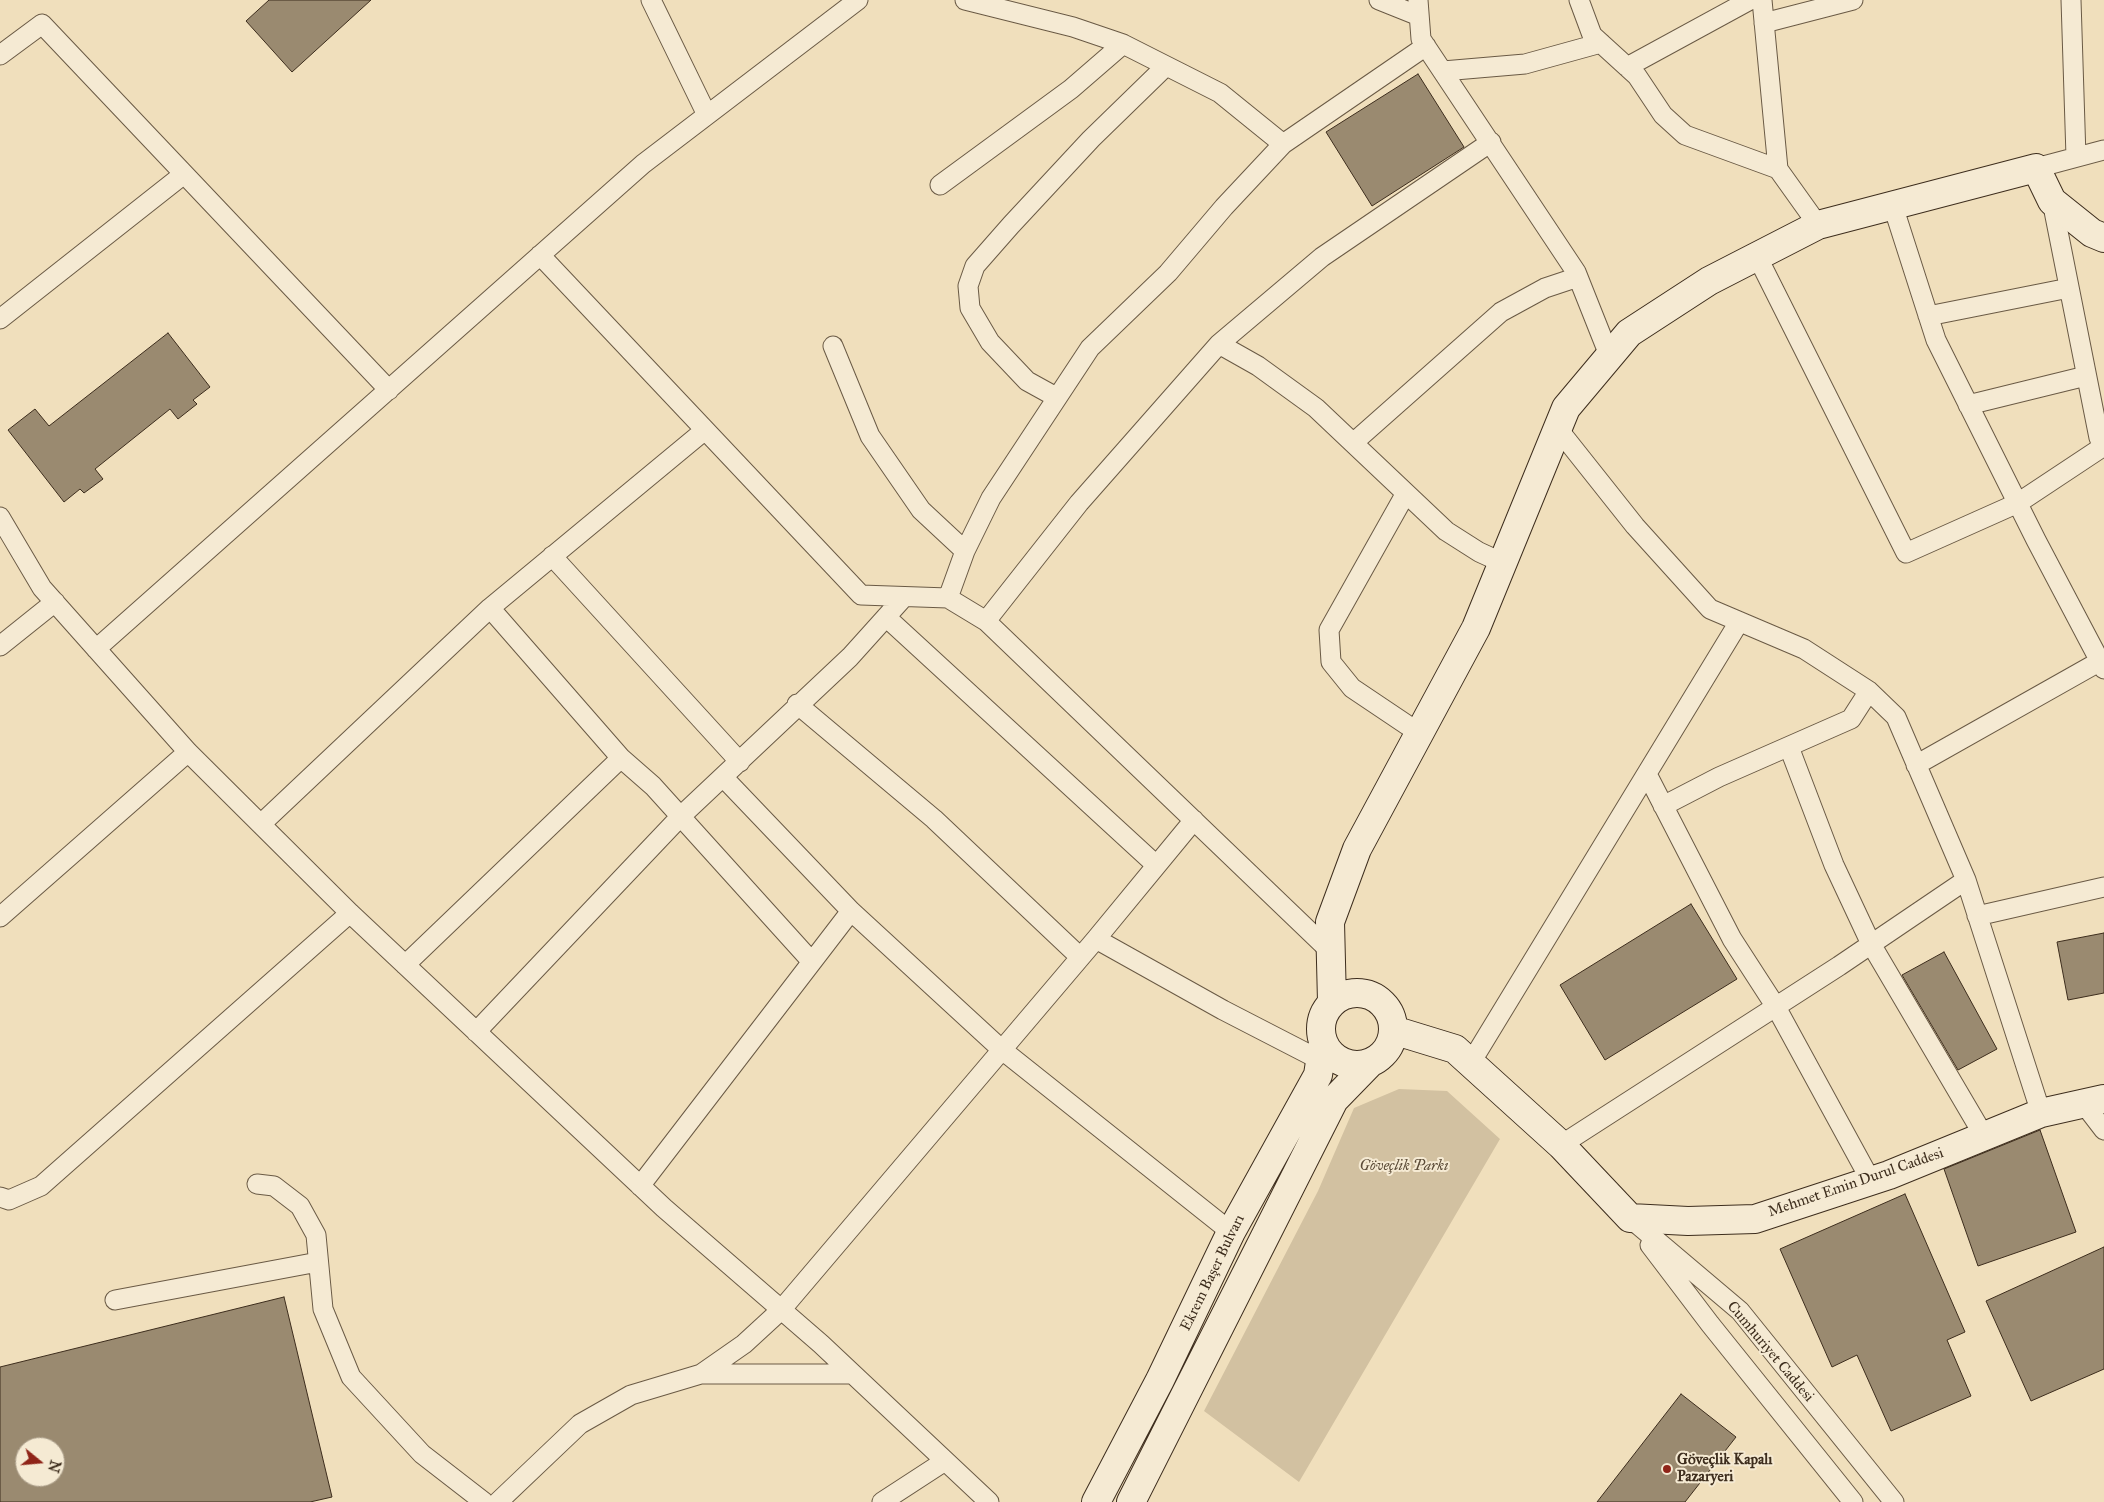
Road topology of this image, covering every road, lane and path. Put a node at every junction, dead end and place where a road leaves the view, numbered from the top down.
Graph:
1 (651, 0) edge
2 (858, 0) edge
3 (965, 0) edge
4 (1379, 0) edge
5 (1579, 0) edge
6 (1750, 0) edge
7 (1762, 0) edge
8 (1853, 0) edge
9 (2071, 0) edge
10 (1418, 8) edge
11 (1764, 23) junction
12 (1601, 43) junction
13 (1123, 44) junction
14 (1426, 46) junction
15 (0, 55) edge
16 (1166, 66) junction
17 (1627, 67) junction
18 (1443, 71) junction
19 (707, 115) junction
20 (1491, 142) junction
21 (1283, 144) junction
22 (2104, 150) edge
23 (2076, 157) junction
24 (2036, 168) junction
25 (1778, 169) junction
26 (184, 174) junction
27 (940, 185) dead end
28 (2052, 201) junction
29 (1893, 206) junction
30 (1818, 225) junction
31 (2104, 238) edge
32 (540, 254) junction
33 (1757, 256) junction
34 (1578, 277) junction
35 (2069, 288) junction
36 (1928, 316) junction
37 (0, 319) edge
38 (1220, 344) junction
39 (833, 346) dead end
40 (1609, 355) junction
41 (2086, 376) junction
42 (388, 390) junction
43 (1056, 397) junction
44 (1968, 405) junction
45 (1558, 429) junction
46 (705, 430) junction
47 (2104, 438) edge
48 (1353, 443) junction
49 (2104, 446) edge
50 (1406, 493) junction
51 (2018, 503) junction
52 (0, 517) edge
53 (965, 551) junction
54 (552, 556) junction
55 (1503, 563) junction
56 (904, 597) junction
57 (948, 598) junction
58 (54, 602) junction
59 (490, 608) junction
60 (886, 617) junction
61 (986, 620) junction
62 (1739, 622) junction
63 (0, 646) edge
64 (96, 649) junction
65 (2103, 663) edge
66 (1869, 691) junction
67 (798, 704) junction
68 (1419, 734) junction
69 (1789, 747) junction
70 (188, 752) junction
71 (622, 758) junction
72 (740, 762) junction
73 (1916, 765) junction
74 (1646, 774) junction
75 (723, 777) junction
76 (1663, 806) junction
77 (680, 817) junction
78 (1194, 820) junction
79 (261, 824) junction
80 (1156, 865) junction
81 (1966, 880) junction
82 (2104, 887) edge
83 (851, 911) junction
84 (350, 913) junction
85 (1977, 916) junction
86 (0, 917) edge
87 (1096, 939) junction
88 (1871, 944) junction
89 (1331, 952) junction
90 (1080, 957) junction
91 (812, 962) junction
92 (405, 965) junction
93 (1332, 1002) junction
94 (1776, 1007) junction
95 (1393, 1030) junction
96 (476, 1032) junction
97 (1001, 1049) junction
98 (1322, 1051) junction
99 (1370, 1063) junction
100 (1470, 1064) junction
101 (2094, 1102) edge
102 (2041, 1113) junction
103 (2104, 1130) edge
104 (1984, 1136) junction
105 (1561, 1145) junction
106 (1871, 1181) junction
107 (257, 1184) dead end
108 (640, 1186) junction
109 (0, 1197) edge
110 (1630, 1218) junction
111 (1232, 1232) junction
112 (318, 1262) junction
113 (115, 1300) dead end
114 (781, 1310) junction
115 (701, 1374) junction
116 (853, 1374) junction
117 (945, 1461) junction
118 (484, 1502) edge
119 (498, 1502) edge
120 (882, 1502) edge
121 (989, 1502) edge
122 (1096, 1502) edge
123 (1131, 1502) edge
124 (1853, 1502) edge
125 (1894, 1502) edge

1 - 19 street
2 - 19 street
3 - 13 street
4 - 10 street
5 - 12 street
6 - 17 street
7 - 11 street
8 - 11 street
9 - 23 street
10 - 14 street
11 - 25 street
12 - 17 street
12 - 18 street
13 - 16 street
13 - 27 street
14 - 18 street
14 - 21 street
15 - 26 street
16 - 21 street
16 - 43 street
17 - 25 street
18 - 20 street
19 - 32 street
20 - 34 street
20 - 38 street
21 - 43 street
22 - 23 street
23 - 24 street
24 - 28 street
24 - 29 street
25 - 30 street
26 - 37 street
26 - 42 street
28 - 31 street
28 - 35 street
29 - 30 street
29 - 36 street
30 - 33 street
32 - 42 street
32 - 46 street
33 - 40 street
33 - 51 street
34 - 40 street
34 - 48 street
35 - 36 street
35 - 41 street
36 - 44 street
38 - 48 street
38 - 61 street
39 - 53 street
40 - 45 street
41 - 44 street
41 - 47 street
42 - 64 street
43 - 53 street
44 - 51 street
45 - 55 street
45 - 62 street
46 - 54 street
46 - 56 street
48 - 50 street
49 - 51 street
50 - 55 street
50 - 68 street
51 - 65 street
52 - 58 street
53 - 57 street
54 - 59 street
54 - 72 street
55 - 68 street
56 - 57 street
56 - 60 street
57 - 61 street
58 - 63 street
58 - 64 street
59 - 71 street
59 - 79 street
60 - 67 street
60 - 80 street
61 - 78 street
62 - 66 street
62 - 74 street
64 - 70 street
65 - 73 street
66 - 69 street
66 - 73 street
67 - 72 street
67 - 90 street
68 - 89 street
69 - 76 street
69 - 88 street
70 - 79 street
70 - 86 street
71 - 77 street
71 - 92 street
72 - 75 street
73 - 81 street
74 - 76 street
74 - 100 street
75 - 77 street
75 - 83 street
76 - 94 street
77 - 91 street
77 - 96 street
78 - 80 street
78 - 89 street
79 - 84 street
80 - 87 street
81 - 85 street
81 - 88 street
82 - 85 street
83 - 91 street
83 - 97 street
84 - 92 street
84 - 109 street
85 - 102 street
87 - 90 street
87 - 98 street
88 - 94 street
88 - 104 street
89 - 93 street
90 - 97 street
91 - 108 street
92 - 96 street
93 - 95 street
93 - 98 street
94 - 105 street
94 - 106 street
95 - 99 street
95 - 100 street, Cumhuriyet Caddesi
96 - 108 street
97 - 111 street
97 - 114 street
98 - 99 street
98 - 111 street, Ekrem Başer Bulvarı
99 - 123 street, Ekrem Başer Bulvarı
100 - 105 street, Cumhuriyet Caddesi
101 - 102 street, Mehmet Emin Durul Caddesi
101 - 103 street
102 - 104 street, Mehmet Emin Durul Caddesi
104 - 106 street, Mehmet Emin Durul Caddesi
105 - 110 street, Cumhuriyet Caddesi
106 - 110 street, Mehmet Emin Durul Caddesi
107 - 112 street
108 - 114 street
110 - 124 street, Cumhuriyet Caddesi
110 - 125 street, Cumhuriyet Caddesi
111 - 122 street, Ekrem Başer Bulvarı
112 - 113 street
112 - 118 street
114 - 115 street
114 - 116 street
115 - 116 street
115 - 119 street
116 - 117 street
117 - 120 street
117 - 121 street

